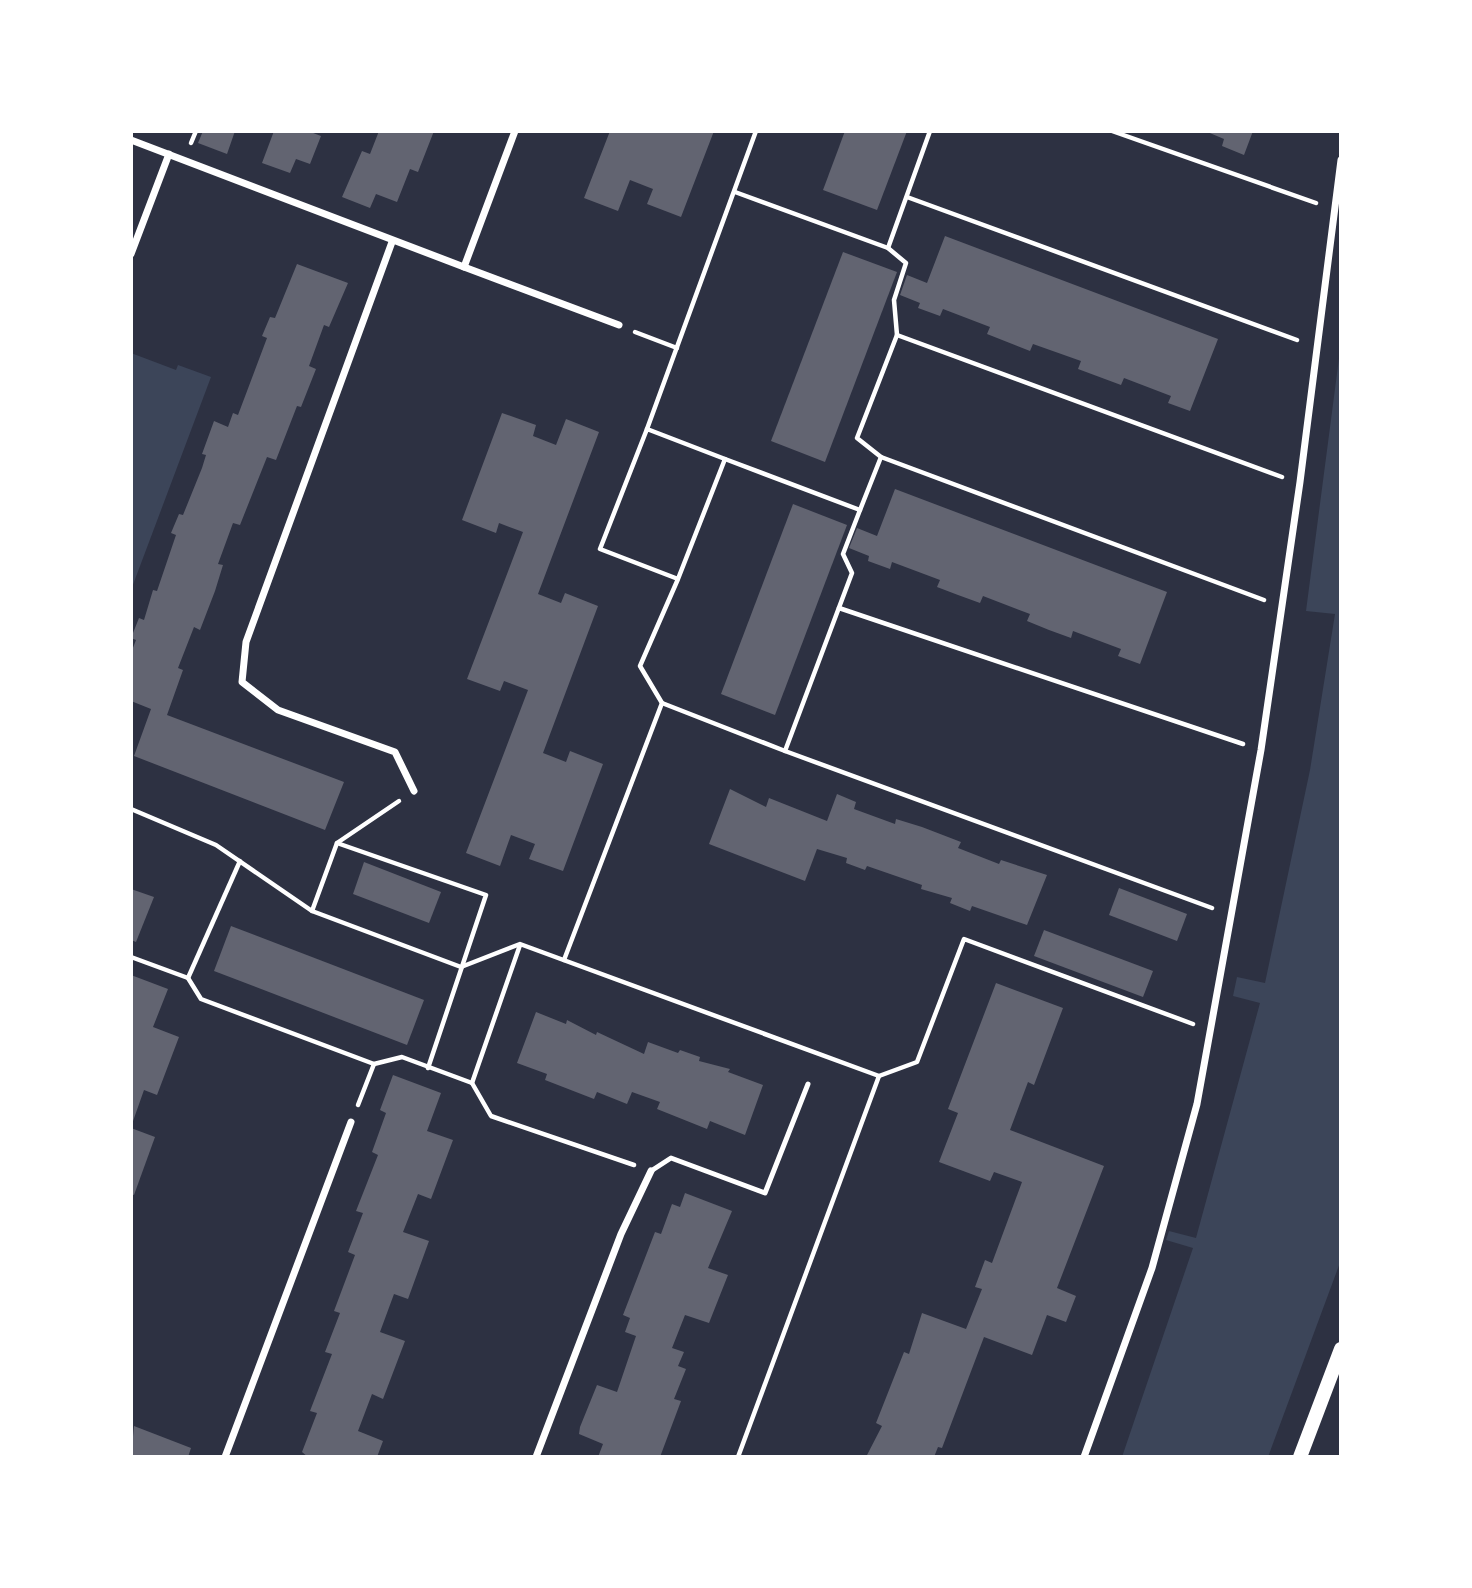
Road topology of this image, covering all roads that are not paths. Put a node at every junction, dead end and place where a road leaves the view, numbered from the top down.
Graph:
1 (515, 131) edge
2 (131, 141) edge
3 (169, 154) junction
4 (1341, 160) edge
5 (392, 243) junction
6 (131, 254) edge
7 (464, 267) junction
8 (619, 325) road end
9 (414, 790) road end
10 (808, 1084) dead end
11 (351, 1122) road end
12 (651, 1171) joint
13 (1341, 1349) edge
14 (225, 1457) edge
15 (536, 1457) edge
16 (1084, 1457) edge
17 (1300, 1457) edge

1 - 7 street
2 - 3 street
3 - 5 street
3 - 6 street
4 - 16 street
5 - 7 street
5 - 9 street
7 - 8 street
10 - 12 lane
11 - 14 street
12 - 15 street
13 - 17 main road

